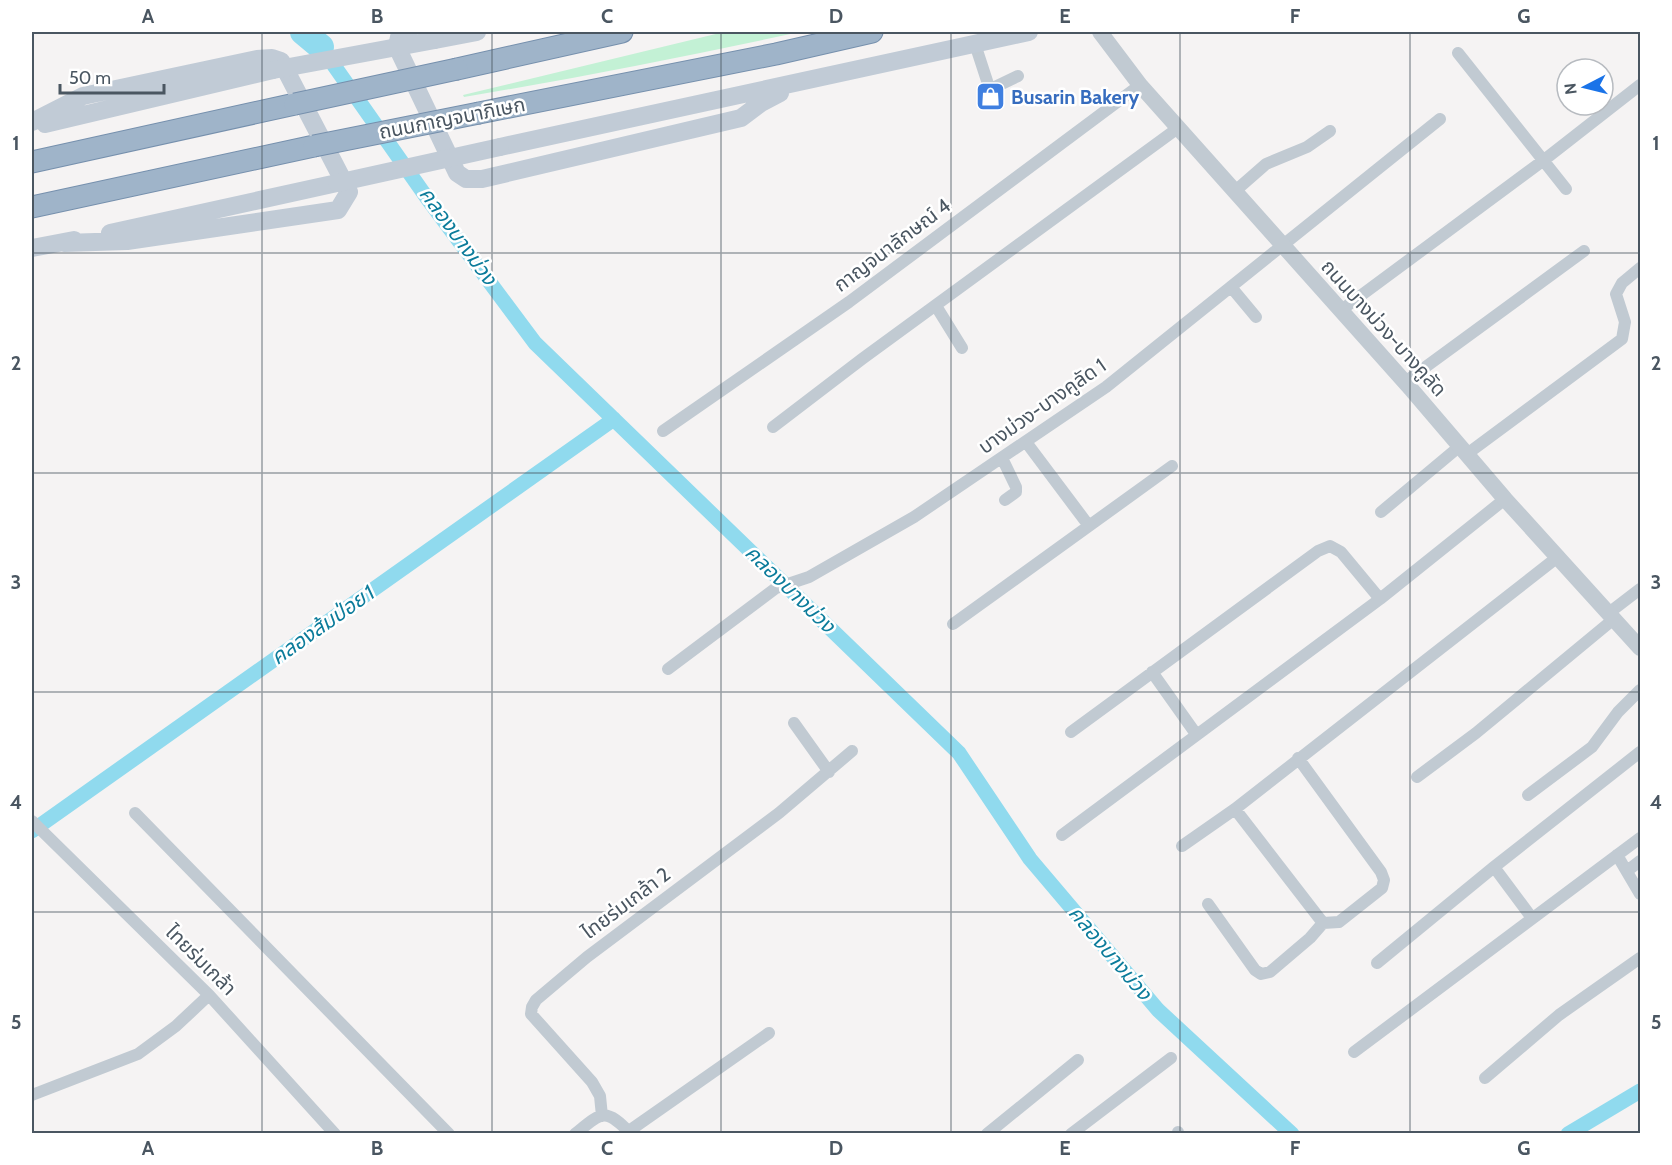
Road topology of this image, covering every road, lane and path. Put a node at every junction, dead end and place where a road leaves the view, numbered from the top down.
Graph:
1 (409, 32) edge
2 (477, 32) edge
3 (622, 32) edge
4 (872, 32) edge
5 (1029, 32) edge
6 (1100, 32) edge
7 (975, 44) junction
8 (1458, 53) dead end
9 (1018, 76) dead end
10 (797, 83) junction
11 (1140, 85) junction
12 (1641, 85) edge
13 (1440, 119) dead end
14 (32, 122) edge
15 (32, 127) edge
16 (1178, 128) junction
17 (1330, 130) dead end
18 (1544, 160) junction
19 (32, 162) edge
20 (1566, 189) dead end
21 (1234, 192) junction
22 (32, 207) edge
23 (64, 243) junction
24 (1283, 246) junction
25 (32, 248) edge
26 (1584, 251) dead end
27 (1641, 268) edge
28 (1231, 287) junction
29 (936, 306) junction
30 (1340, 311) junction
31 (1256, 317) dead end
32 (962, 348) dead end
33 (1405, 382) junction
34 (773, 427) dead end
35 (663, 431) dead end
36 (1026, 442) junction
37 (1463, 450) junction
38 (1002, 458) junction
39 (1172, 466) dead end
40 (1505, 499) junction
41 (1005, 500) dead end
42 (1381, 512) dead end
43 (1089, 526) junction
44 (1559, 556) junction
45 (1641, 589) edge
46 (1380, 599) junction
47 (1613, 615) junction
48 (953, 624) dead end
49 (1641, 648) edge
50 (668, 669) dead end
51 (1152, 672) junction
52 (1641, 690) edge
53 (794, 723) dead end
54 (1071, 732) dead end
55 (1196, 734) junction
56 (852, 751) dead end
57 (1641, 752) edge
58 (1298, 759) junction
59 (829, 772) junction
60 (1417, 777) dead end
61 (1528, 795) dead end
62 (1234, 809) junction
63 (135, 813) dead end
64 (32, 821) edge
65 (1062, 835) dead end
66 (1641, 838) edge
67 (1182, 846) dead end
68 (1617, 855) junction
69 (1641, 861) edge
70 (1494, 867) junction
71 (1627, 871) junction
72 (1641, 894) edge
73 (1208, 904) dead end
74 (1532, 918) junction
75 (1323, 923) junction
76 (1641, 958) edge
77 (1377, 963) dead end
78 (209, 994) junction
79 (769, 1033) dead end
80 (1354, 1052) dead end
81 (1171, 1058) dead end
82 (1078, 1060) dead end
83 (1485, 1078) dead end
84 (32, 1095) edge
85 (602, 1116) junction
86 (630, 1132) edge
87 (335, 1134) edge
88 (449, 1134) edge
89 (575, 1134) edge
90 (987, 1134) edge
91 (1071, 1134) edge

1 - 10 main road
2 - 15 main road, bridge
3 - 19 highway, bridge
4 - 22 highway, ถนนกาญจนาภิเษก, bridge
5 - 7 main road
6 - 11 street, ถนนบางม่วง-บางคูลัด
7 - 9 street
7 - 10 main road
8 - 18 street
10 - 23 main road, bridge
11 - 16 street, ถนนบางม่วง-บางคูลัด
11 - 35 street, กาญจนาลักษณ์ 4
12 - 18 street
13 - 24 street, บางม่วง-บางคูลัด 1
14 - 23 main road
16 - 21 street, ถนนบางม่วง-บางคูลัด
16 - 29 street
17 - 21 street
18 - 20 street
18 - 30 street
21 - 24 street, ถนนบางม่วง-บางคูลัด
23 - 25 main road
24 - 28 street, บางม่วง-บางคูลัด 1
24 - 30 street, ถนนบางม่วง-บางคูลัด
26 - 33 street
27 - 37 street
28 - 31 street
28 - 36 street, บางม่วง-บางคูลัด 1
29 - 32 street
29 - 34 street
30 - 33 street, ถนนบางม่วง-บางคูลัด
33 - 37 street, ถนนบางม่วง-บางคูลัด
36 - 38 street, บางม่วง-บางคูลัด 1
36 - 43 street
37 - 40 street, ถนนบางม่วง-บางคูลัด
37 - 42 street
38 - 41 street
38 - 50 street, บางม่วง-บางคูลัด 1
39 - 43 street
40 - 44 street, ถนนบางม่วง-บางคูลัด
40 - 46 street
43 - 48 street
44 - 47 street, ถนนบางม่วง-บางคูลัด
44 - 58 street
45 - 47 street
46 - 51 street
46 - 55 street
47 - 49 street, ถนนบางม่วง-บางคูลัด
47 - 60 street
51 - 54 street
51 - 55 street
52 - 61 street
53 - 59 street
55 - 65 street
56 - 59 street, ไทยร่มเกล้า 2
57 - 70 street
58 - 62 street
58 - 75 street
59 - 85 street, ไทยร่มเกล้า 2
62 - 67 street
62 - 75 street
63 - 88 street
64 - 78 street, ไทยร่มเกล้า
66 - 68 street
68 - 71 street
68 - 74 street
69 - 71 street
70 - 74 street
70 - 77 street
71 - 72 street
73 - 75 street
74 - 80 street
76 - 83 street
78 - 84 street
78 - 87 street, ไทยร่มเกล้า
79 - 86 street
81 - 91 street
82 - 90 street
85 - 86 street
85 - 89 street

